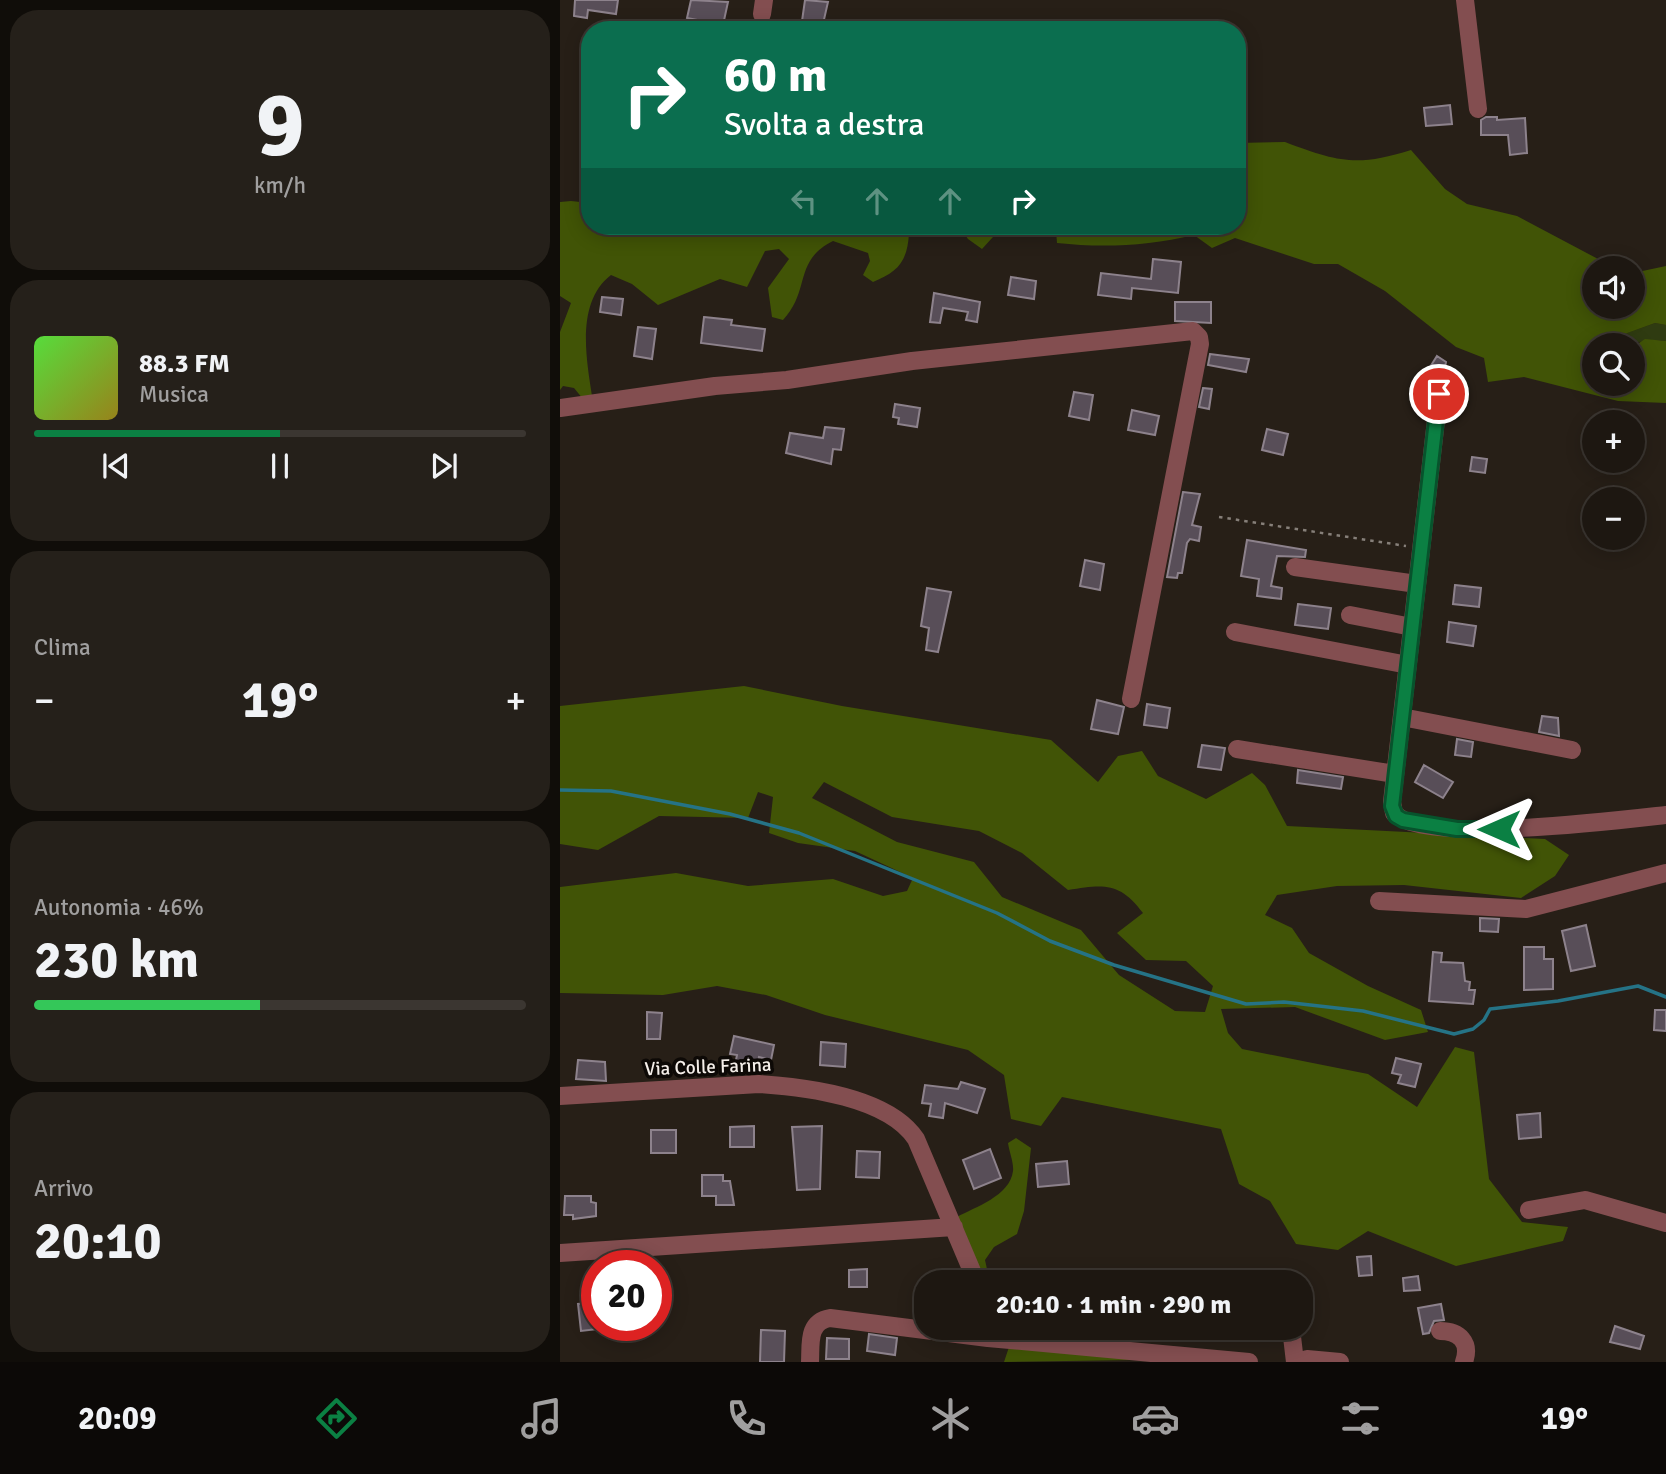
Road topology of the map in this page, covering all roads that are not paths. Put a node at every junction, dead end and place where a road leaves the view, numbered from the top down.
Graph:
1 (1465, 0) edge
2 (1478, 109) dead end
3 (1439, 394) dead end
4 (560, 408) edge
5 (1295, 567) dead end
6 (1417, 584) junction
7 (1350, 615) dead end
8 (1412, 627) junction
9 (1235, 632) dead end
10 (1408, 665) junction
11 (1131, 699) dead end
12 (1402, 717) junction
13 (1237, 749) dead end
14 (1572, 750) dead end
15 (1395, 774) junction
16 (1666, 815) edge
17 (1666, 873) edge
18 (1378, 901) dead end
19 (560, 1096) edge
20 (1529, 1210) dead end
21 (1666, 1223) edge
22 (954, 1227) junction
23 (560, 1253) edge
24 (972, 1270) edge
25 (914, 1326) edge
26 (1440, 1331) dead end
27 (1052, 1340) edge
28 (1293, 1340) edge
29 (810, 1362) edge
30 (1249, 1362) edge
31 (1296, 1362) edge
32 (1340, 1362) edge
33 (1464, 1362) edge

1 - 2 street
3 - 6 street
4 - 11 street
5 - 6 street
6 - 8 street
7 - 8 street
8 - 10 street
9 - 10 street
10 - 12 street
12 - 14 street
12 - 15 street
13 - 15 street
15 - 16 street
17 - 18 street
19 - 22 street, Via Colle Farina
20 - 21 street
22 - 23 street
22 - 24 street, Via Colle Farina
25 - 29 street
26 - 33 street
27 - 30 street
28 - 31 street
31 - 32 street

